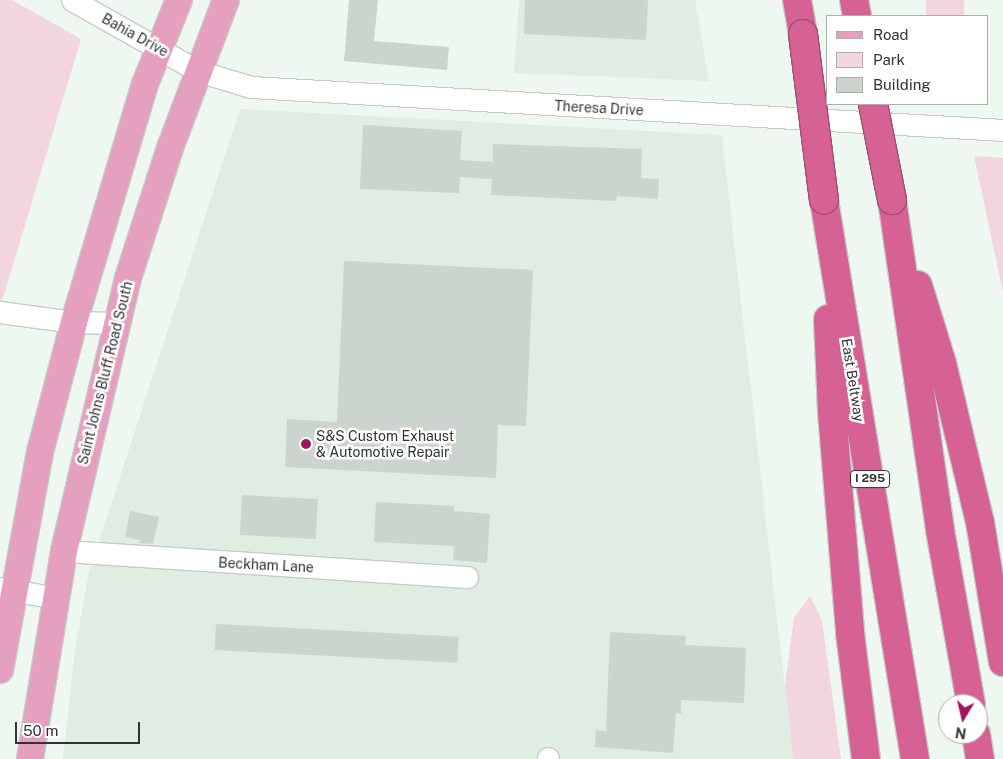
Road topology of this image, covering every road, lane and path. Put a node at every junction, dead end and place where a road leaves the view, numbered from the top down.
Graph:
1 (72, 0) edge
2 (179, 0) edge
3 (226, 0) edge
4 (797, 0) edge
5 (854, 0) edge
6 (857, 15) edge
7 (158, 49) junction
8 (198, 71) junction
9 (873, 105) edge
10 (1003, 130) edge
11 (824, 200) junction
12 (892, 200) junction
13 (0, 312) edge
14 (74, 322) junction
15 (116, 323) junction
16 (64, 551) junction
17 (467, 577) dead end
18 (7, 589) edge
19 (57, 598) junction
20 (1003, 662) edge
21 (0, 670) edge
22 (969, 694) edge
23 (978, 744) edge
24 (30, 759) edge
25 (866, 759) edge
26 (915, 759) edge
27 (980, 759) edge

1 - 7 street, Bahia Drive
2 - 7 main road
3 - 8 main road, Saint Johns Bluff Road South
4 - 11 highway, East Beltway / I 295, bridge
5 - 6 highway
7 - 8 street, Bahia Drive
7 - 14 main road
8 - 10 street, Theresa Drive
8 - 15 main road, Saint Johns Bluff Road South
9 - 12 highway, bridge
11 - 25 highway
11 - 26 highway, East Beltway / I 295
12 - 20 highway
12 - 22 highway
13 - 14 street
14 - 15 street
14 - 18 main road
15 - 16 main road, Saint Johns Bluff Road South
16 - 17 street, Beckham Lane
16 - 19 main road, Saint Johns Bluff Road South
18 - 19 street
18 - 21 main road
19 - 24 main road, Saint Johns Bluff Road South
23 - 27 highway

